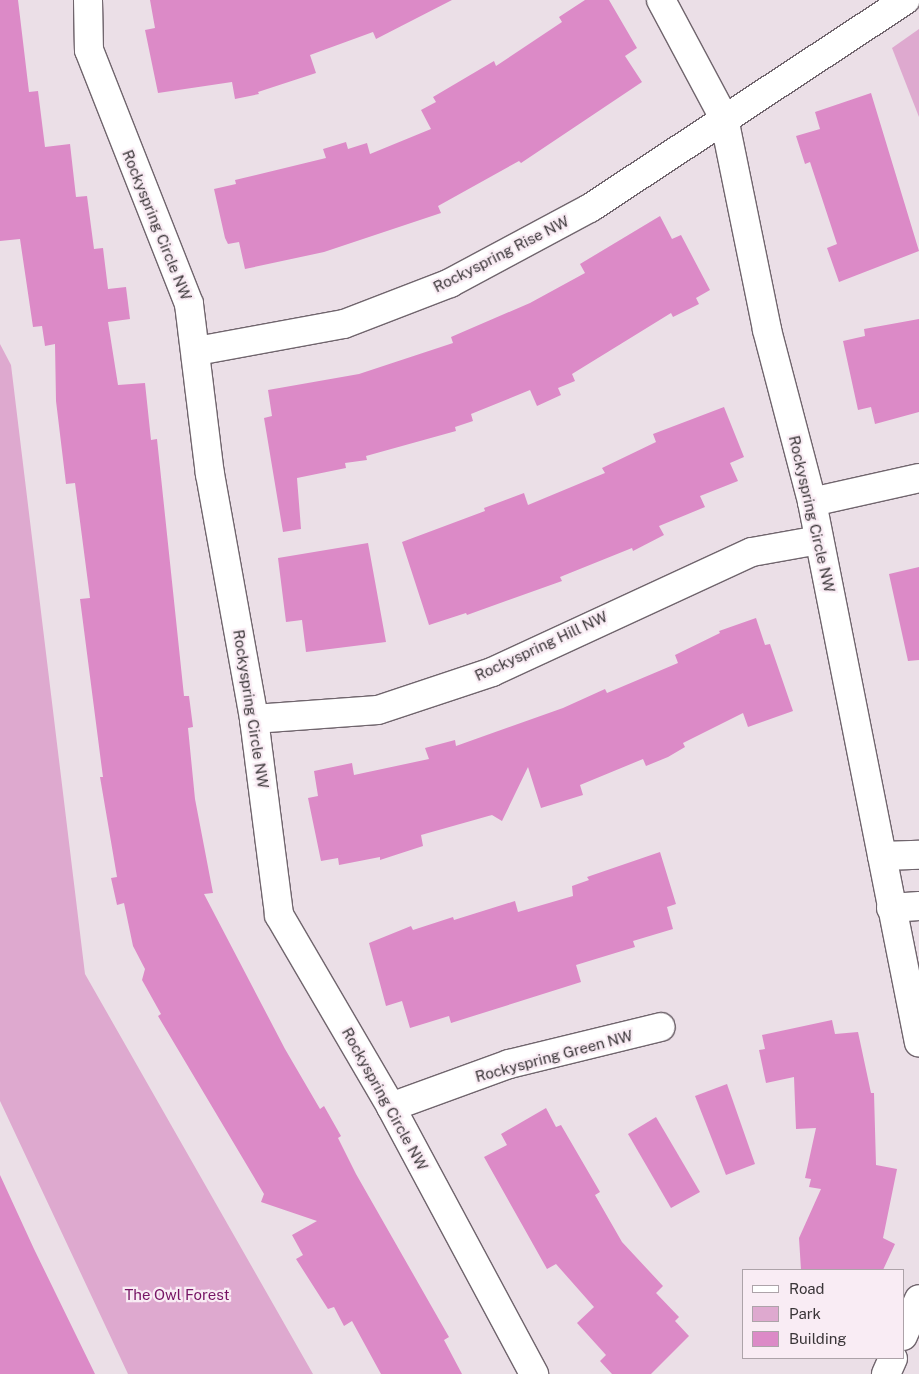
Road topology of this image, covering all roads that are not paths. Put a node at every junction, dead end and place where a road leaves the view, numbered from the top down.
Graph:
1 (88, 0) edge
2 (661, 0) edge
3 (906, 0) edge
4 (724, 118) junction
5 (197, 351) junction
6 (919, 478) edge
7 (812, 502) junction
8 (819, 540) junction
9 (254, 719) junction
10 (919, 854) edge
11 (882, 856) junction
12 (919, 906) edge
13 (891, 908) junction
14 (661, 1027) dead end
15 (919, 1043) edge
16 (391, 1107) junction
17 (919, 1299) edge
18 (904, 1334) edge
19 (893, 1359) edge
20 (534, 1374) edge
21 (886, 1374) edge

1 - 5 street, Rockyspring Circle NW
2 - 4 street, Rockyspring Circle NW
3 - 4 street, Rockyspring Rise NW
4 - 5 street, Rockyspring Rise NW
4 - 7 street, Rockyspring Circle NW
5 - 9 street, Rockyspring Circle NW
6 - 7 street
7 - 8 street, Rockyspring Circle NW
8 - 9 street, Rockyspring Hill NW
8 - 11 street, Rockyspring Circle NW
9 - 16 street, Rockyspring Circle NW
10 - 11 street
11 - 13 street, Rockyspring Circle NW
12 - 13 street
13 - 15 street, Rockyspring Circle NW
14 - 16 street, Rockyspring Green NW
16 - 20 street, Rockyspring Circle NW
17 - 18 street
19 - 21 street

